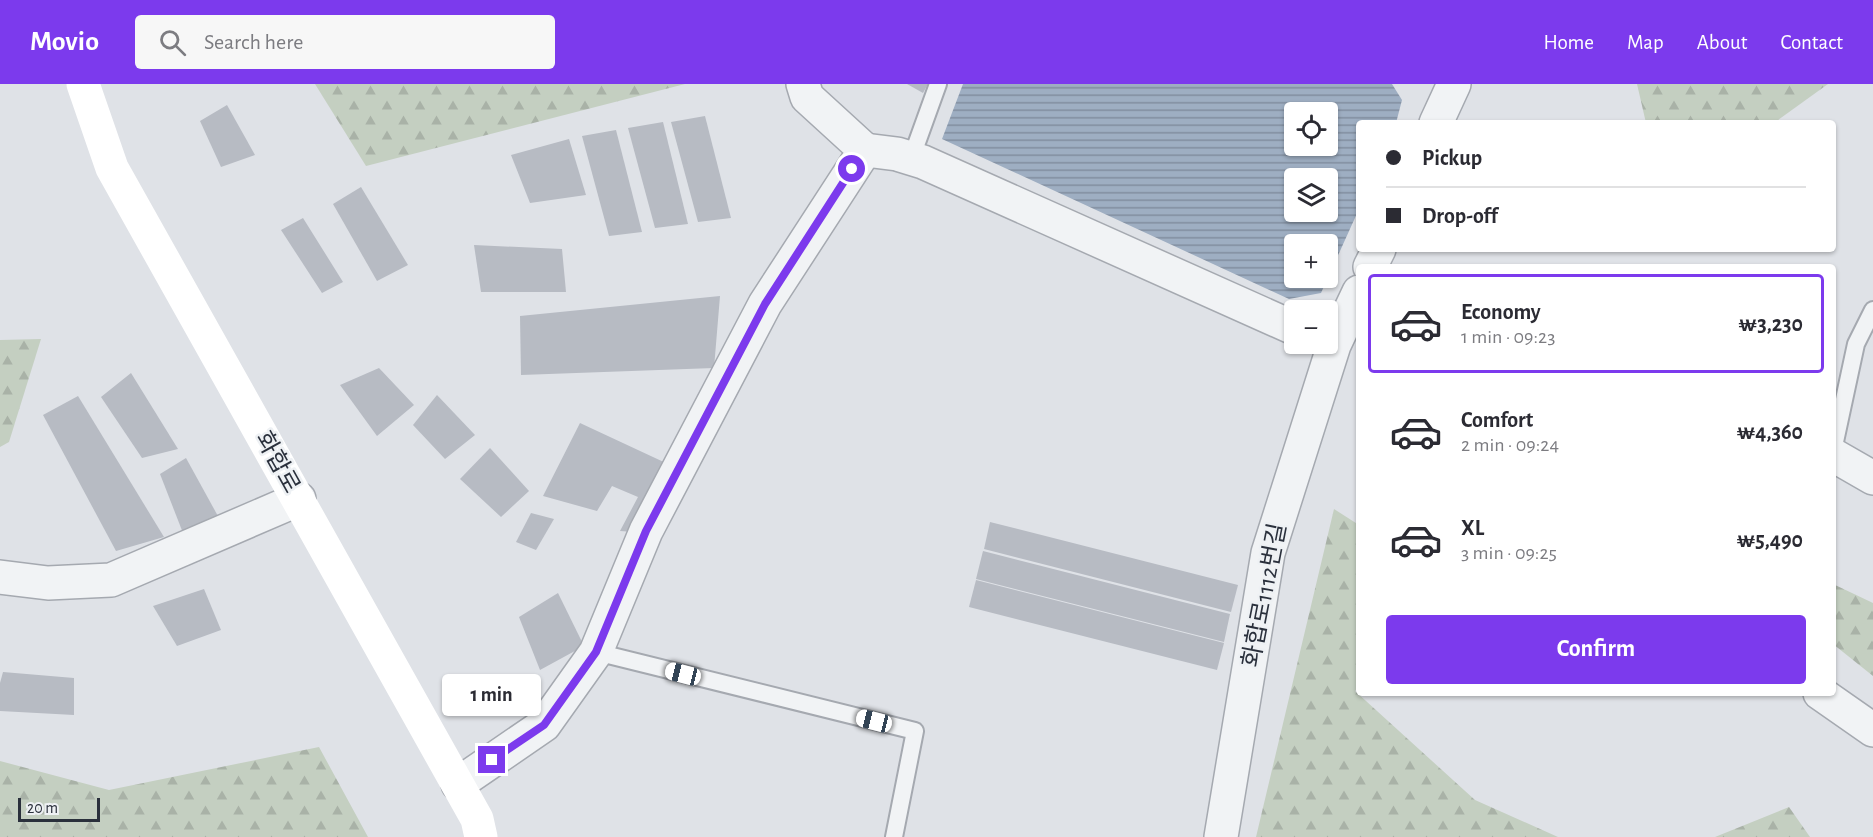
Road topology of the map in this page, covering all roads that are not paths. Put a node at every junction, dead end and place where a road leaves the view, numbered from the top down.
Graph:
1 (83, 84) edge
2 (803, 84) edge
3 (938, 84) edge
4 (1454, 84) edge
5 (1437, 120) edge
6 (865, 150) junction
7 (911, 159) junction
8 (1356, 301) edge
9 (1873, 310) edge
10 (1284, 324) edge
11 (1340, 349) edge
12 (1836, 439) edge
13 (1836, 455) edge
14 (1873, 478) edge
15 (299, 499) junction
16 (0, 577) edge
17 (596, 652) junction
18 (1824, 696) edge
19 (1873, 730) edge
20 (458, 784) junction
21 (481, 837) edge
22 (894, 837) edge
23 (1221, 837) edge

1 - 15 main road, 화합로
2 - 6 street
3 - 7 lane
4 - 5 street
6 - 7 street
6 - 17 street
7 - 10 street
8 - 11 street, 화합로1112번길
9 - 12 lane
11 - 23 street, 화합로1112번길
13 - 14 street
15 - 16 street
15 - 20 main road, 화합로
17 - 20 street
17 - 22 lane
18 - 19 street
20 - 21 main road, 화합로

